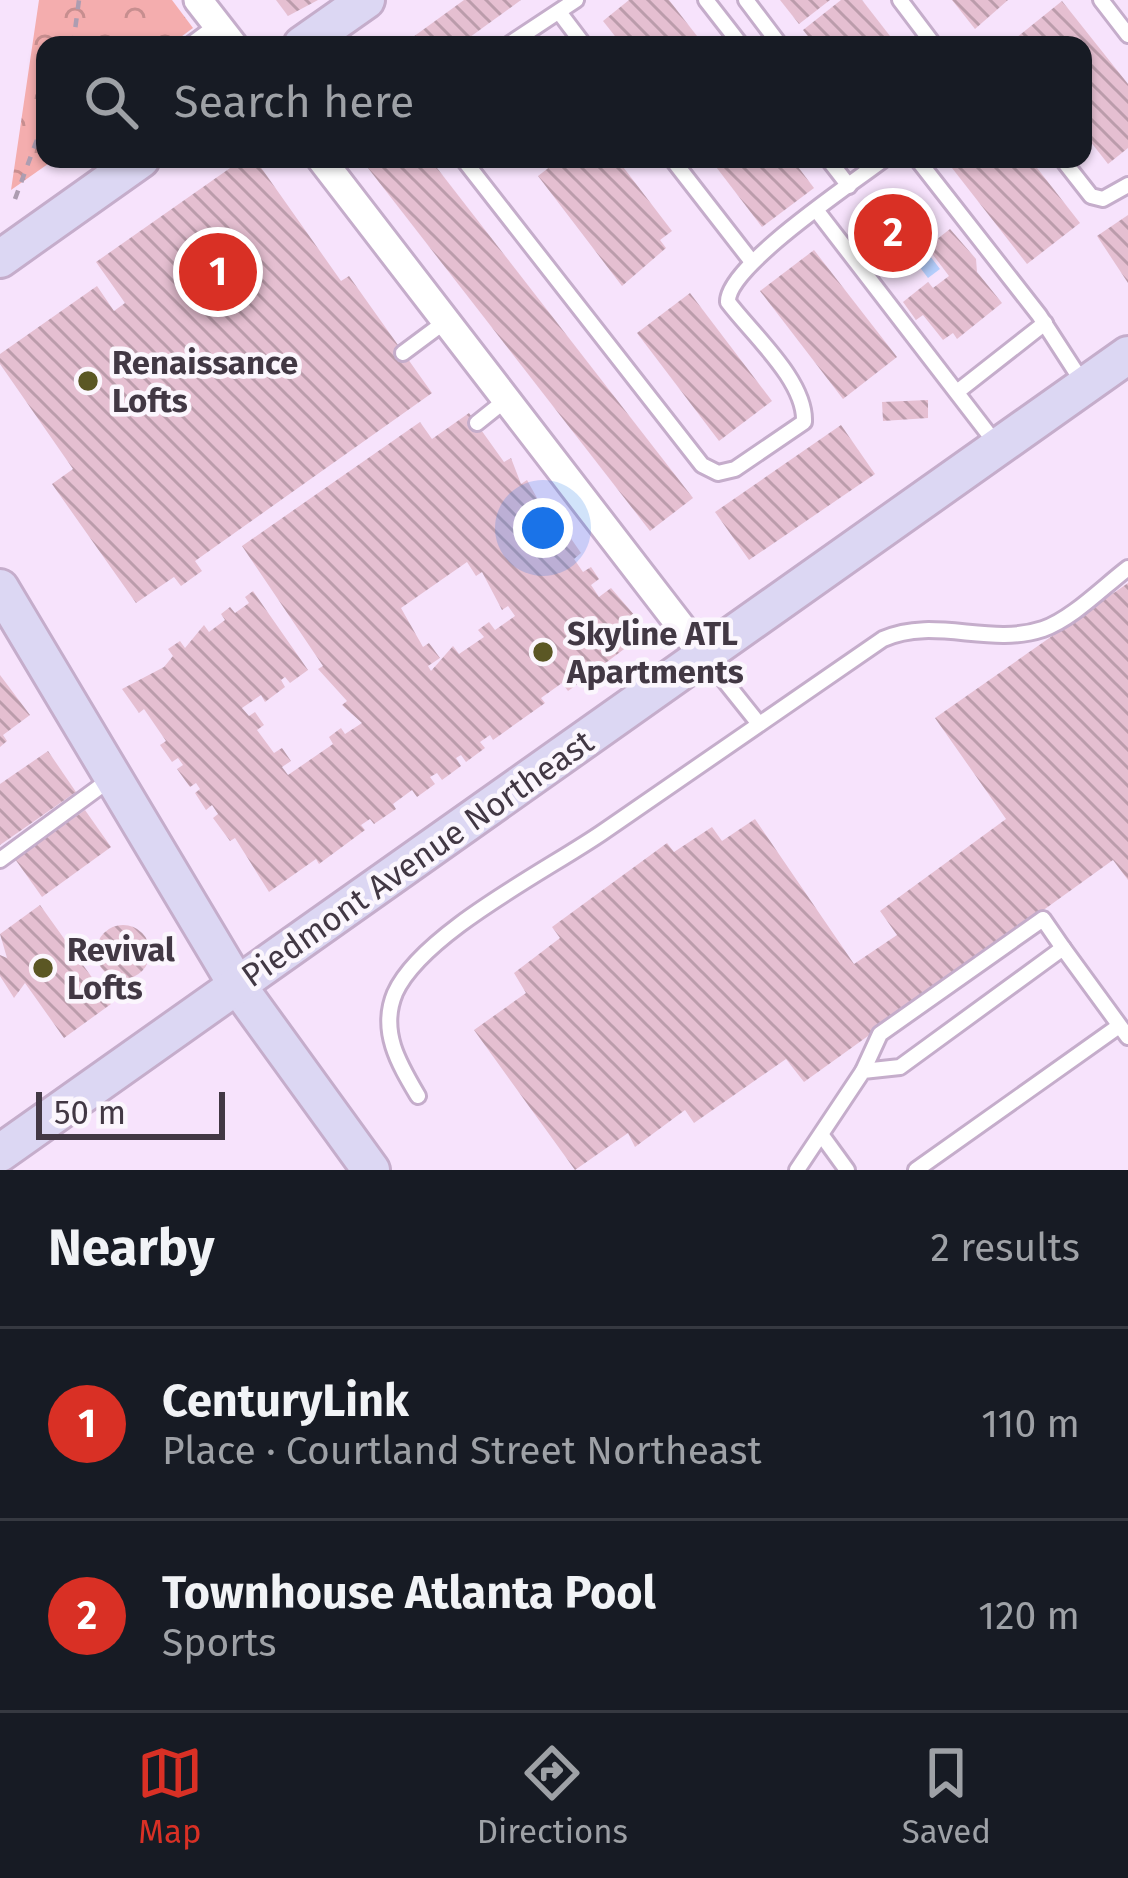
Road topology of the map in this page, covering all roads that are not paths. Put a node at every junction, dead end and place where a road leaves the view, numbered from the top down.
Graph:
1 (198, 0) edge
2 (366, 0) edge
3 (576, 0) edge
4 (706, 0) edge
5 (746, 0) edge
6 (900, 0) edge
7 (1101, 0) edge
8 (559, 12) junction
9 (225, 35) edge
10 (1128, 35) edge
11 (315, 36) edge
12 (522, 36) edge
13 (577, 36) edge
14 (734, 36) edge
15 (773, 36) edge
16 (927, 36) edge
17 (128, 168) edge
18 (328, 168) edge
19 (470, 168) edge
20 (679, 168) edge
21 (835, 168) edge
22 (868, 168) edge
23 (924, 168) edge
24 (1069, 168) edge
25 (1128, 185) edge
26 (849, 186) junction
27 (817, 211) junction
28 (4, 254) edge
29 (752, 262) junction
30 (446, 321) junction
31 (1045, 323) junction
32 (403, 353) dead end
33 (1128, 355) edge
34 (1085, 386) junction
35 (957, 392) junction
36 (507, 400) junction
37 (477, 424) dead end
38 (999, 447) junction
39 (1128, 568) edge
40 (0, 588) edge
41 (704, 656) junction
42 (759, 724) junction
43 (113, 777) junction
44 (0, 860) edge
45 (1063, 948) junction
46 (237, 985) junction
47 (1124, 1031) edge
48 (863, 1070) junction
49 (418, 1096) dead end
50 (823, 1137) junction
51 (0, 1153) edge
52 (370, 1170) edge
53 (797, 1170) edge
54 (847, 1170) edge
55 (916, 1170) edge

1 - 9 street
2 - 11 main road
3 - 8 lane
4 - 14 lane
5 - 15 lane
6 - 16 lane
7 - 10 lane
8 - 12 lane
8 - 13 lane
17 - 28 main road
18 - 30 street
19 - 29 lane
20 - 29 lane
21 - 26 lane
22 - 26 lane
23 - 31 lane
24 - 25 lane
26 - 27 lane
27 - 29 lane
27 - 35 lane
30 - 32 lane
30 - 36 street
31 - 34 lane
31 - 35 lane
33 - 34 main road, Piedmont Avenue Northeast
34 - 38 main road, Piedmont Avenue Northeast
35 - 38 lane
36 - 37 lane
36 - 41 street
38 - 41 main road, Piedmont Avenue Northeast
39 - 42 lane
40 - 43 main road
41 - 42 lane
41 - 46 main road, Piedmont Avenue Northeast
42 - 49 lane
43 - 44 lane
43 - 46 main road
45 - 47 lane
45 - 48 lane
45 - 48 lane
46 - 51 main road, Piedmont Avenue Northeast
46 - 52 main road
47 - 55 lane
48 - 50 lane
50 - 53 lane
50 - 54 lane

